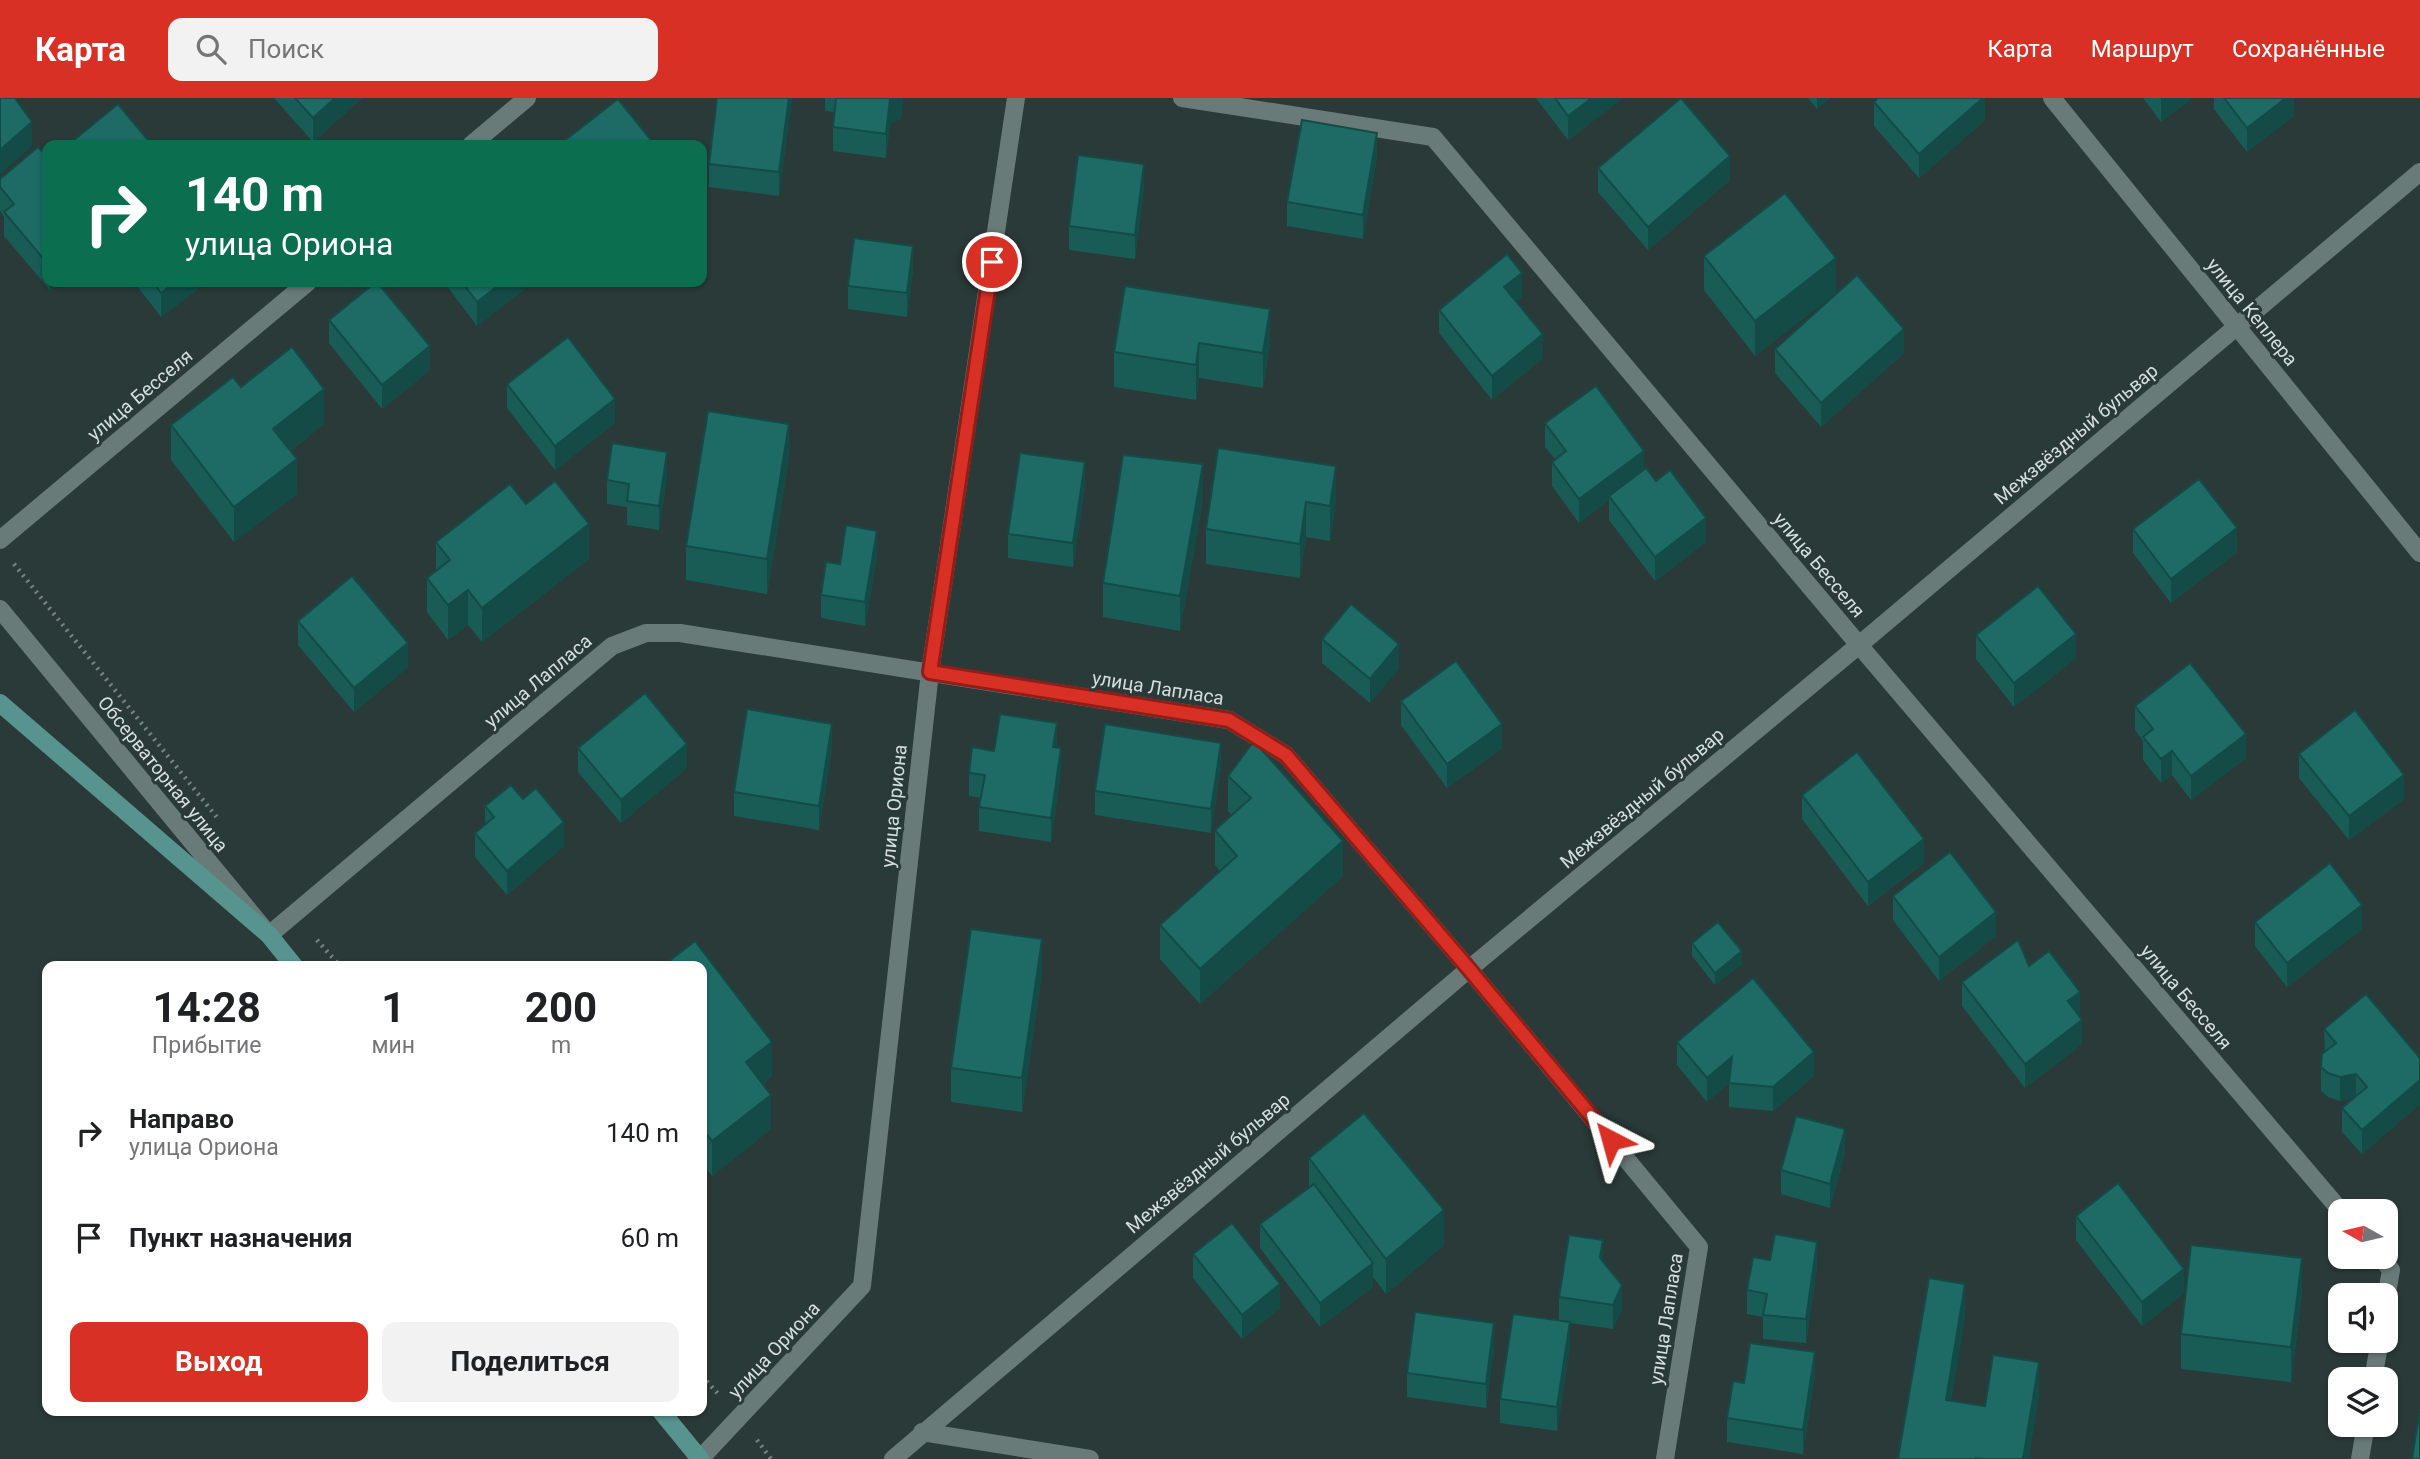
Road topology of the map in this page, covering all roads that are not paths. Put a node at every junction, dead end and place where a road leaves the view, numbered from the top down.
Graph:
1 (527, 98) edge
2 (1016, 98) edge
3 (1182, 98) edge
4 (2052, 98) edge
5 (477, 140) edge
6 (2420, 172) edge
7 (302, 287) edge
8 (2237, 326) junction
9 (0, 540) edge
10 (2420, 553) edge
11 (0, 609) edge
12 (1859, 645) junction
13 (930, 672) junction
14 (0, 703) edge
15 (269, 935) junction
16 (290, 961) edge
17 (1469, 969) junction
18 (2331, 1199) edge
19 (665, 1416) edge
20 (922, 1432) junction
21 (2364, 1437) edge
22 (700, 1459) edge
23 (892, 1459) edge
24 (1090, 1459) edge
25 (1665, 1459) edge
26 (2360, 1459) edge

1 - 5 street
2 - 13 street, улица Ориона
3 - 12 street, улица Бесселя
4 - 8 street, улица Кеплера
6 - 8 street, Межзвёздный бульвар
7 - 9 street, улица Бесселя
8 - 10 street, улица Кеплера
8 - 12 street, Межзвёздный бульвар
11 - 15 street, Обсерваторная улица
12 - 17 street, Межзвёздный бульвар
12 - 18 street, улица Бесселя
13 - 15 street, улица Лапласа
13 - 17 street, улица Лапласа
13 - 22 street, улица Ориона
14 - 15 main road
15 - 16 main road, Обсерваторная улица
17 - 20 street, Межзвёздный бульвар
17 - 25 street, улица Лапласа
19 - 22 main road
20 - 23 street, Межзвёздный бульвар
20 - 24 street
21 - 26 street

